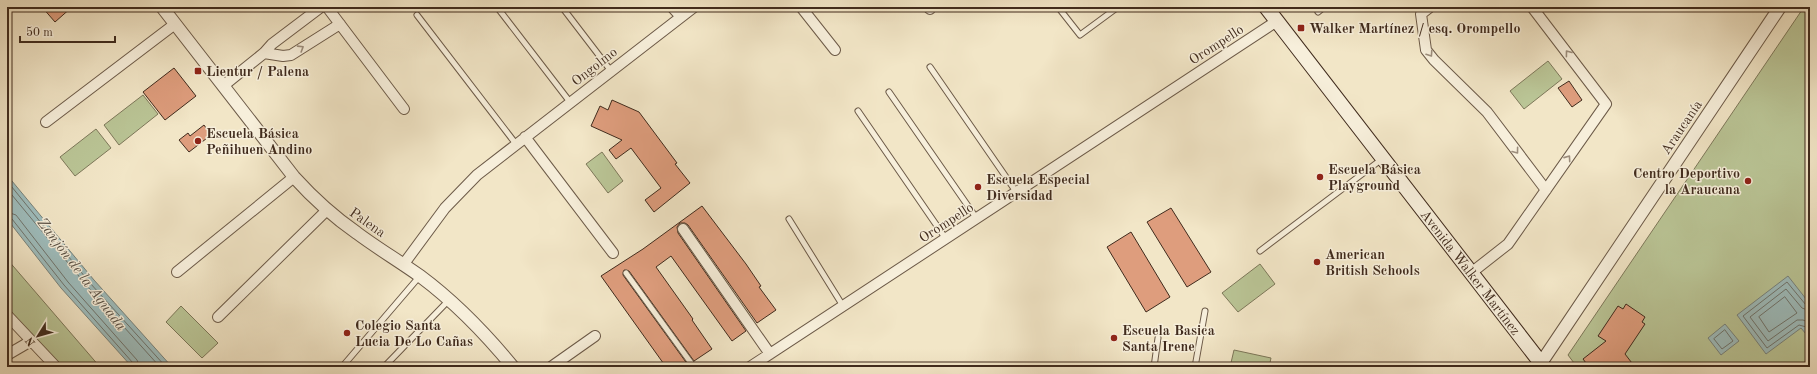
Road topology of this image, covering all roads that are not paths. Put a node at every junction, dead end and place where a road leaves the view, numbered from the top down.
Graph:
1 (162, 7) edge
2 (321, 7) edge
3 (327, 7) edge
4 (497, 7) edge
5 (562, 7) edge
6 (672, 7) edge
7 (694, 7) edge
8 (801, 7) edge
9 (1058, 7) edge
10 (1118, 7) edge
11 (1266, 7) edge
12 (1324, 7) edge
13 (1430, 7) edge
14 (1532, 7) edge
15 (1780, 7) edge
16 (1318, 12) dead end
17 (417, 15) dead end
18 (681, 17) junction
19 (1277, 21) junction
20 (175, 24) junction
21 (340, 24) junction
22 (835, 50) dead end
23 (264, 53) junction
24 (930, 67) dead end
25 (611, 71) junction
26 (223, 86) junction
27 (889, 92) dead end
28 (570, 102) junction
29 (404, 109) dead end
30 (858, 111) dead end
31 (46, 122) dead end
32 (525, 137) junction
33 (516, 144) junction
34 (1382, 158) junction
35 (294, 177) junction
36 (1546, 190) junction
37 (1017, 192) junction
38 (327, 210) junction
39 (789, 219) dead end
40 (977, 219) junction
41 (683, 229) dead end
42 (946, 239) junction
43 (1260, 250) dead end
44 (613, 253) dead end
45 (403, 265) junction
46 (176, 272) dead end
47 (626, 273) dead end
48 (1471, 273) junction
49 (420, 276) junction
50 (449, 300) junction
51 (843, 306) junction
52 (1205, 311) dead end
53 (7, 315) edge
54 (218, 317) dead end
55 (595, 336) dead end
56 (1158, 338) dead end
57 (31, 341) junction
58 (770, 354) junction
59 (7, 355) edge
60 (1542, 365) edge
61 (56, 367) edge
62 (342, 367) edge
63 (384, 367) edge
64 (513, 367) edge
65 (551, 367) edge
66 (694, 367) edge
67 (750, 367) edge
68 (1154, 367) edge
69 (1195, 367) edge

1 - 20 street, Palena
2 - 23 street
3 - 21 street
4 - 28 lane
5 - 25 lane
6 - 18 street
7 - 18 street, Ongolmo
8 - 22 street
9 - 10 lane
11 - 19 main road, Avenida Walker Martínez
12 - 16 lane
13 -> 36 street
36 -> 14 street
15 - 60 street, Araucanía
17 - 33 lane
18 - 25 street, Ongolmo
19 - 34 main road, Avenida Walker Martínez
19 - 37 street, Orompello
20 - 26 street, Palena
20 - 31 street
23 -> 21 street
21 - 29 street
23 - 26 street
24 - 37 lane
25 - 28 street, Ongolmo
26 - 35 street, Palena
27 - 40 lane
28 - 32 street, Ongolmo
30 - 42 lane
32 - 33 street, Ongolmo
32 - 44 street
33 - 45 street, Ongolmo
34 - 43 lane
34 - 48 main road, Avenida Walker Martínez
35 - 38 street, Palena
35 - 46 street
36 - 48 street
37 - 40 street, Orompello
38 - 45 street, Palena
38 - 54 street
39 - 51 lane
40 - 42 street, Orompello
41 - 58 street
42 - 51 street, Orompello
45 - 49 street, Palena
47 - 66 lane
48 - 60 main road, Avenida Walker Martínez
49 - 50 street, Palena
49 - 62 lane
50 - 63 lane
50 - 64 street, Palena
51 - 58 street, Orompello
52 - 69 lane
53 - 57 street
55 - 65 street
56 - 68 lane
57 - 59 street
57 - 61 street
58 - 67 street, Orompello

